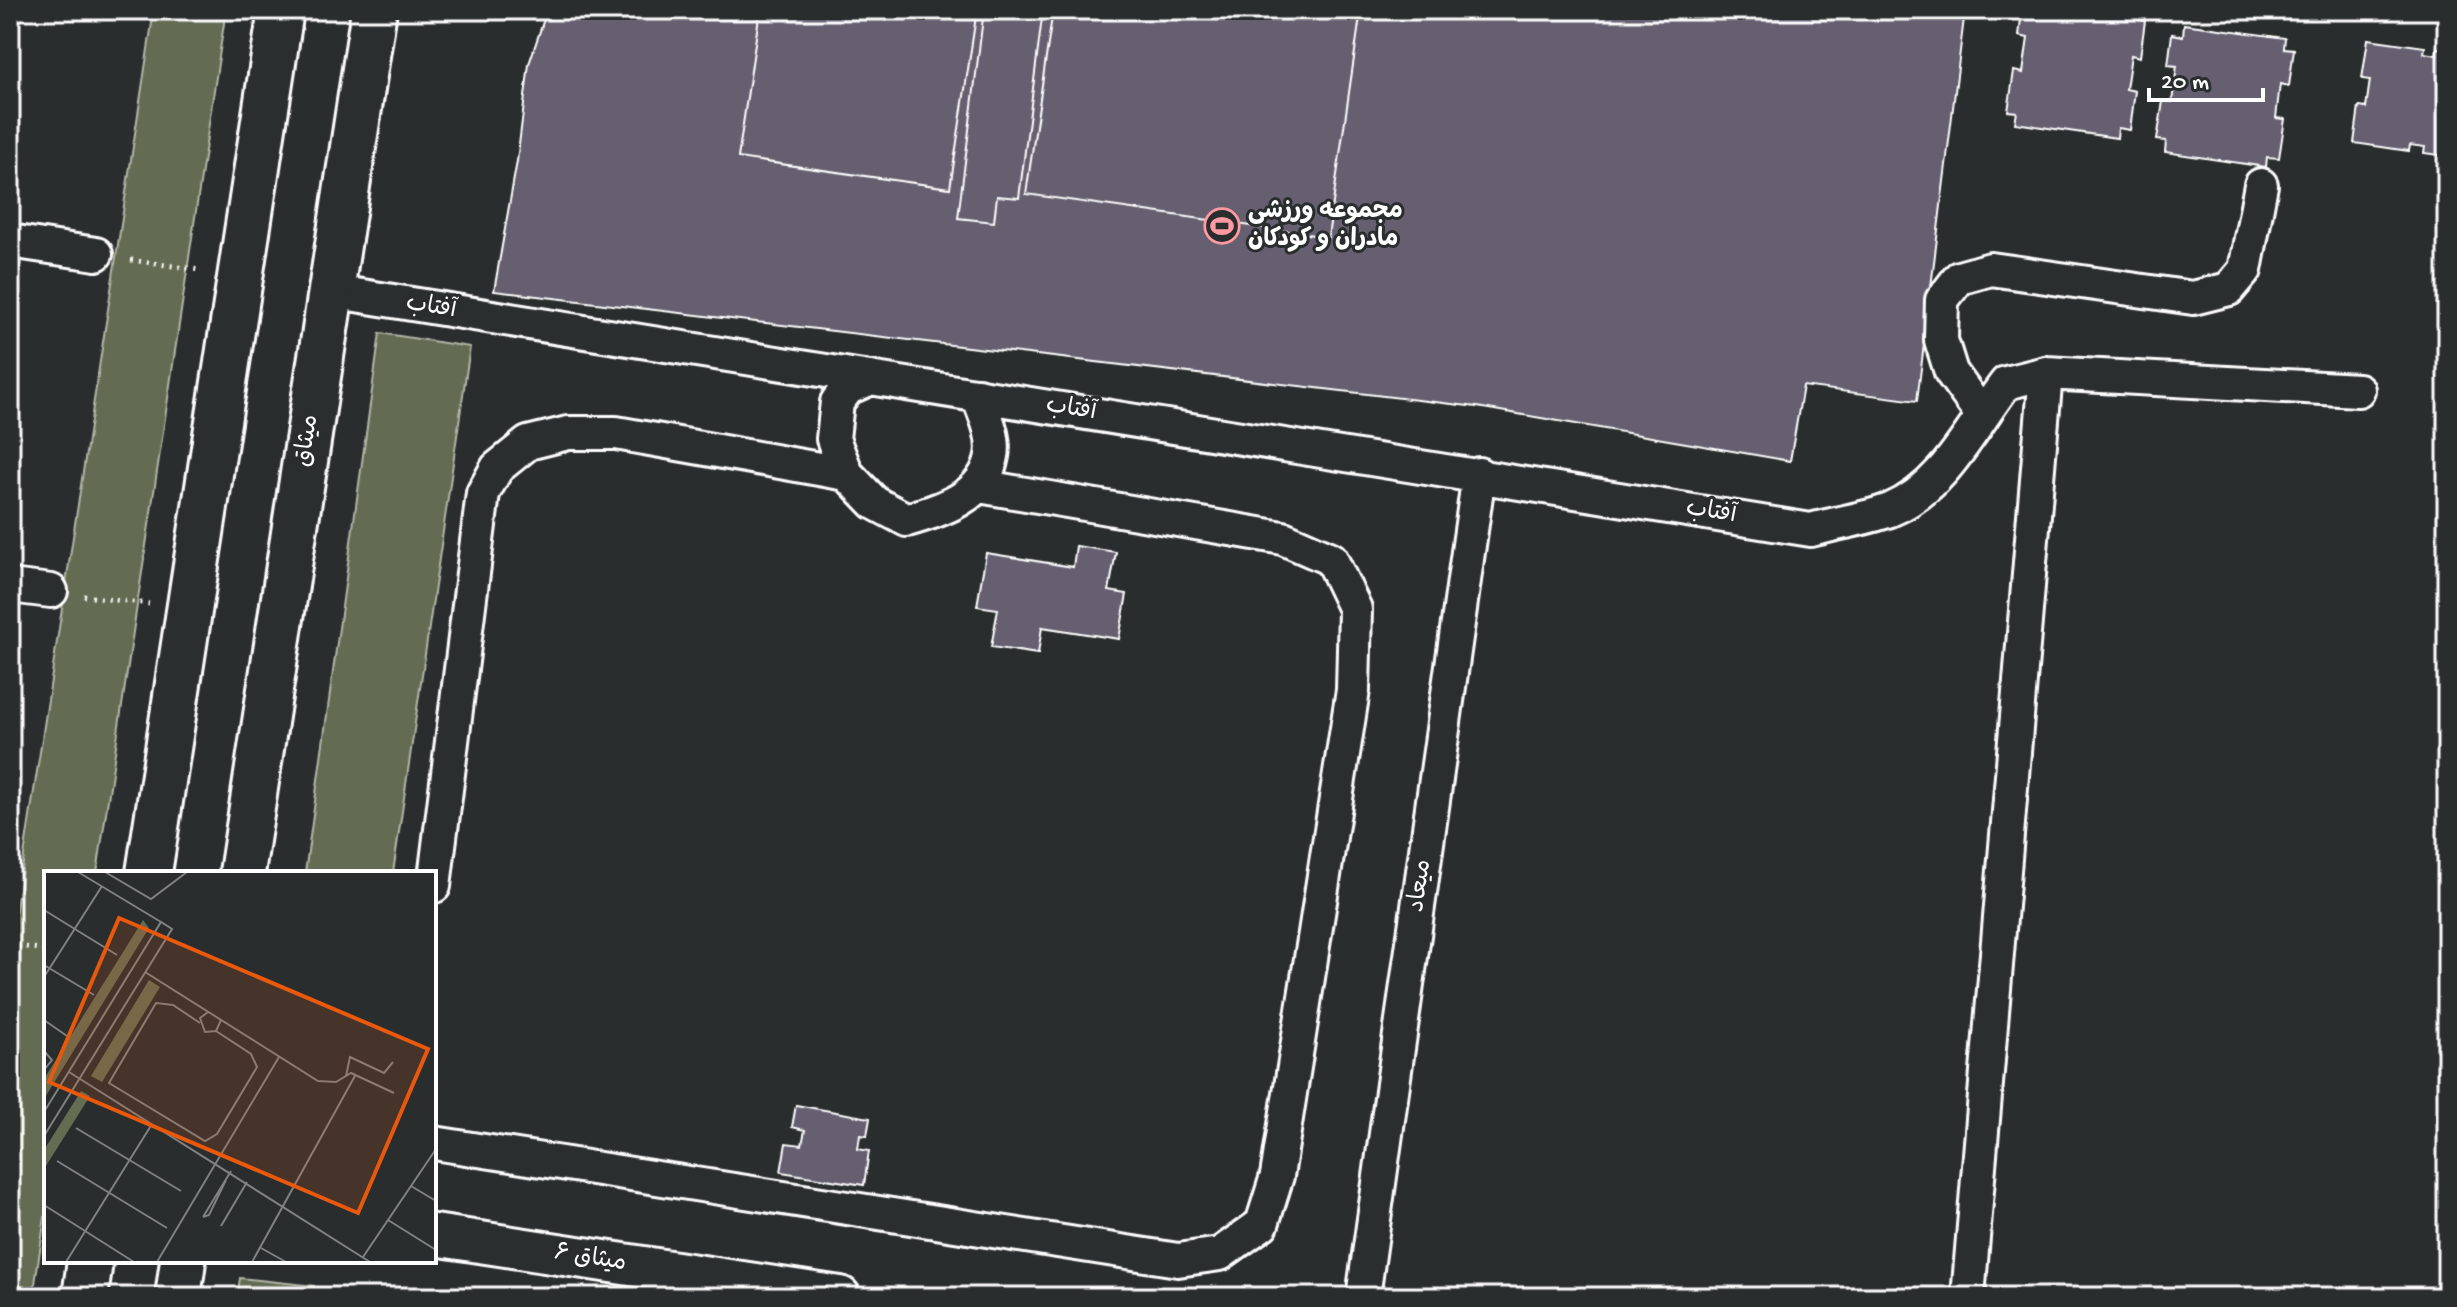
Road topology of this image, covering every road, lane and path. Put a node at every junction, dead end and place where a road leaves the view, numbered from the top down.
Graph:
1 (281, 10) edge
2 (374, 10) edge
3 (2261, 185) dead end
4 (10, 241) edge
5 (96, 254) joint
6 (241, 275) junction
7 (331, 291) junction
8 (2046, 373) junction
9 (871, 378) junction
10 (2358, 390) dead end
11 (978, 395) junction
12 (1982, 415) junction
13 (847, 474) junction
14 (1479, 474) junction
15 (979, 486) junction
16 (10, 586) edge
17 (51, 591) joint
18 (189, 610) junction
19 (149, 871) edge
20 (242, 871) edge
21 (436, 871) edge
22 (10, 945) edge
23 (44, 950) edge
24 (436, 1143) edge
25 (436, 1235) edge
26 (90, 1263) edge
27 (183, 1263) edge
28 (824, 1296) edge
29 (85, 1297) edge
30 (178, 1297) edge
31 (1363, 1297) edge
32 (1968, 1297) edge

1 - 6 main road
2 - 7 main road, میثاق
3 - 12 street
4 - 5 street
5 - 6 path
6 - 18 main road
7 - 9 street, آفتاب
7 - 20 main road, میثاق
8 - 10 street
8 - 12 street
8 - 32 street
9 - 11 street, آفتاب
9 - 13 street
11 - 14 street, آفتاب
11 - 15 street
12 - 14 street, آفتاب
13 - 15 street
13 - 21 street
14 - 31 street, میعاد
15 - 24 street
16 - 17 street
17 - 18 path
18 - 19 main road
22 - 23 path
25 - 28 street, میثاق ۶
26 - 29 main road
27 - 30 main road

